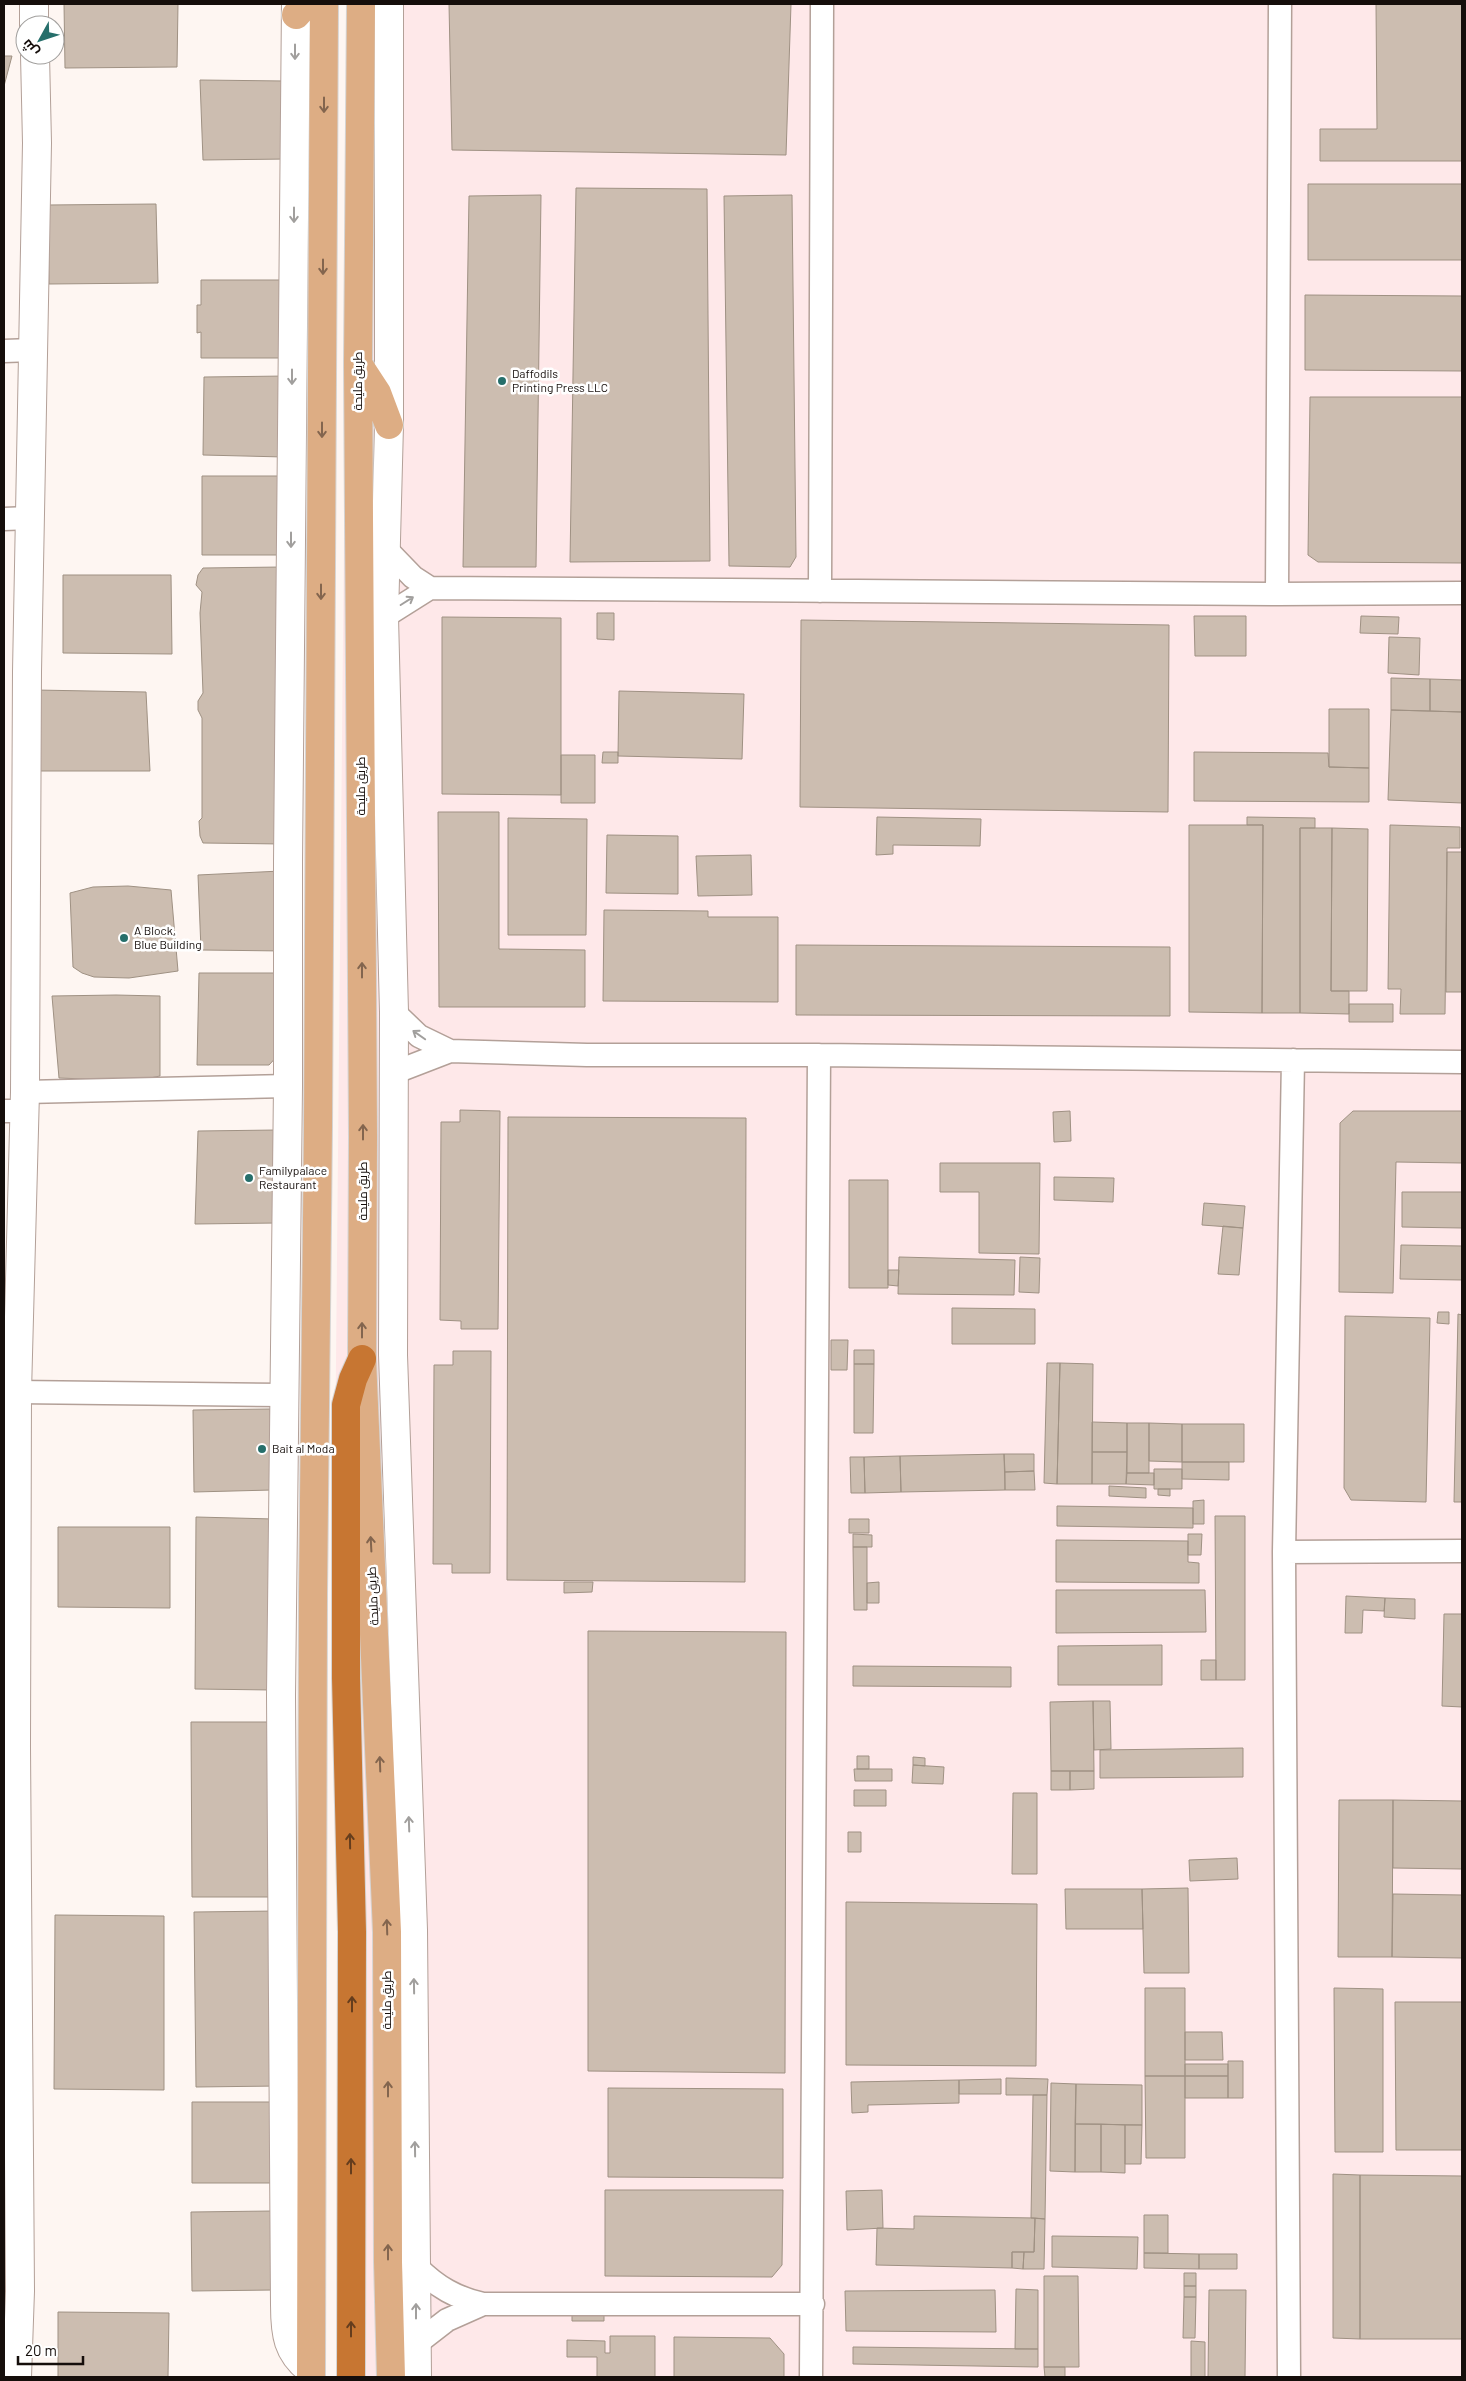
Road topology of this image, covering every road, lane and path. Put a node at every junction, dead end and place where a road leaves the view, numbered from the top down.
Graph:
1 (324, 4) edge
2 (360, 4) edge
3 (388, 4) edge
4 (822, 4) edge
5 (1280, 4) edge
6 (299, 8) edge
7 (35, 65) edge
8 (33, 350) junction
9 (4, 351) edge
10 (358, 364) junction
11 (389, 426) junction
12 (17, 519) edge
13 (384, 547) junction
14 (430, 588) junction
15 (820, 590) junction
16 (1462, 593) edge
17 (1276, 594) junction
18 (384, 617) junction
19 (394, 1012) junction
20 (450, 1051) junction
21 (819, 1055) junction
22 (1293, 1060) junction
23 (1462, 1062) edge
24 (393, 1073) junction
25 (288, 1086) junction
26 (18, 1105) edge
27 (362, 1359) junction
28 (17, 1392) junction
29 (284, 1394) junction
30 (10, 1498) edge
31 (1462, 1551) edge
32 (1284, 1552) junction
33 (416, 2267) junction
34 (484, 2304) junction
35 (813, 2304) junction
36 (416, 2344) junction
37 (311, 2374) edge
38 (17, 2377) edge
39 (351, 2377) edge
40 (391, 2377) edge
41 (417, 2377) edge
42 (812, 2377) edge
43 (1289, 2377) edge

1 -> 37 main road
2 - 10 main road, طريق مليحة
3 - 11 street
4 - 15 street
5 - 17 street
6 -> 25 street
7 - 8 street
8 - 9 street
8 - 12 street
10 - 11 main road
27 -> 10 main road, طريق مليحة
11 - 13 street
12 - 26 street
13 - 14 street
13 - 18 street
14 - 15 street
18 -> 14 street
15 - 17 street
16 - 17 street
18 - 19 street
20 -> 19 street
19 - 24 street
20 - 21 street
20 - 24 street
21 - 22 street
21 - 35 street
22 - 23 street
22 - 32 street
33 -> 24 street
25 - 26 street
25 - 29 street
26 - 28 street
39 -> 27 highway
40 -> 27 main road, طريق مليحة
28 - 29 street
28 - 30 street
29 - 37 street
30 - 38 street
31 - 32 street
32 - 43 street
33 - 34 street
36 -> 33 street
34 - 35 street
34 - 36 street
35 - 42 street
36 - 41 street

